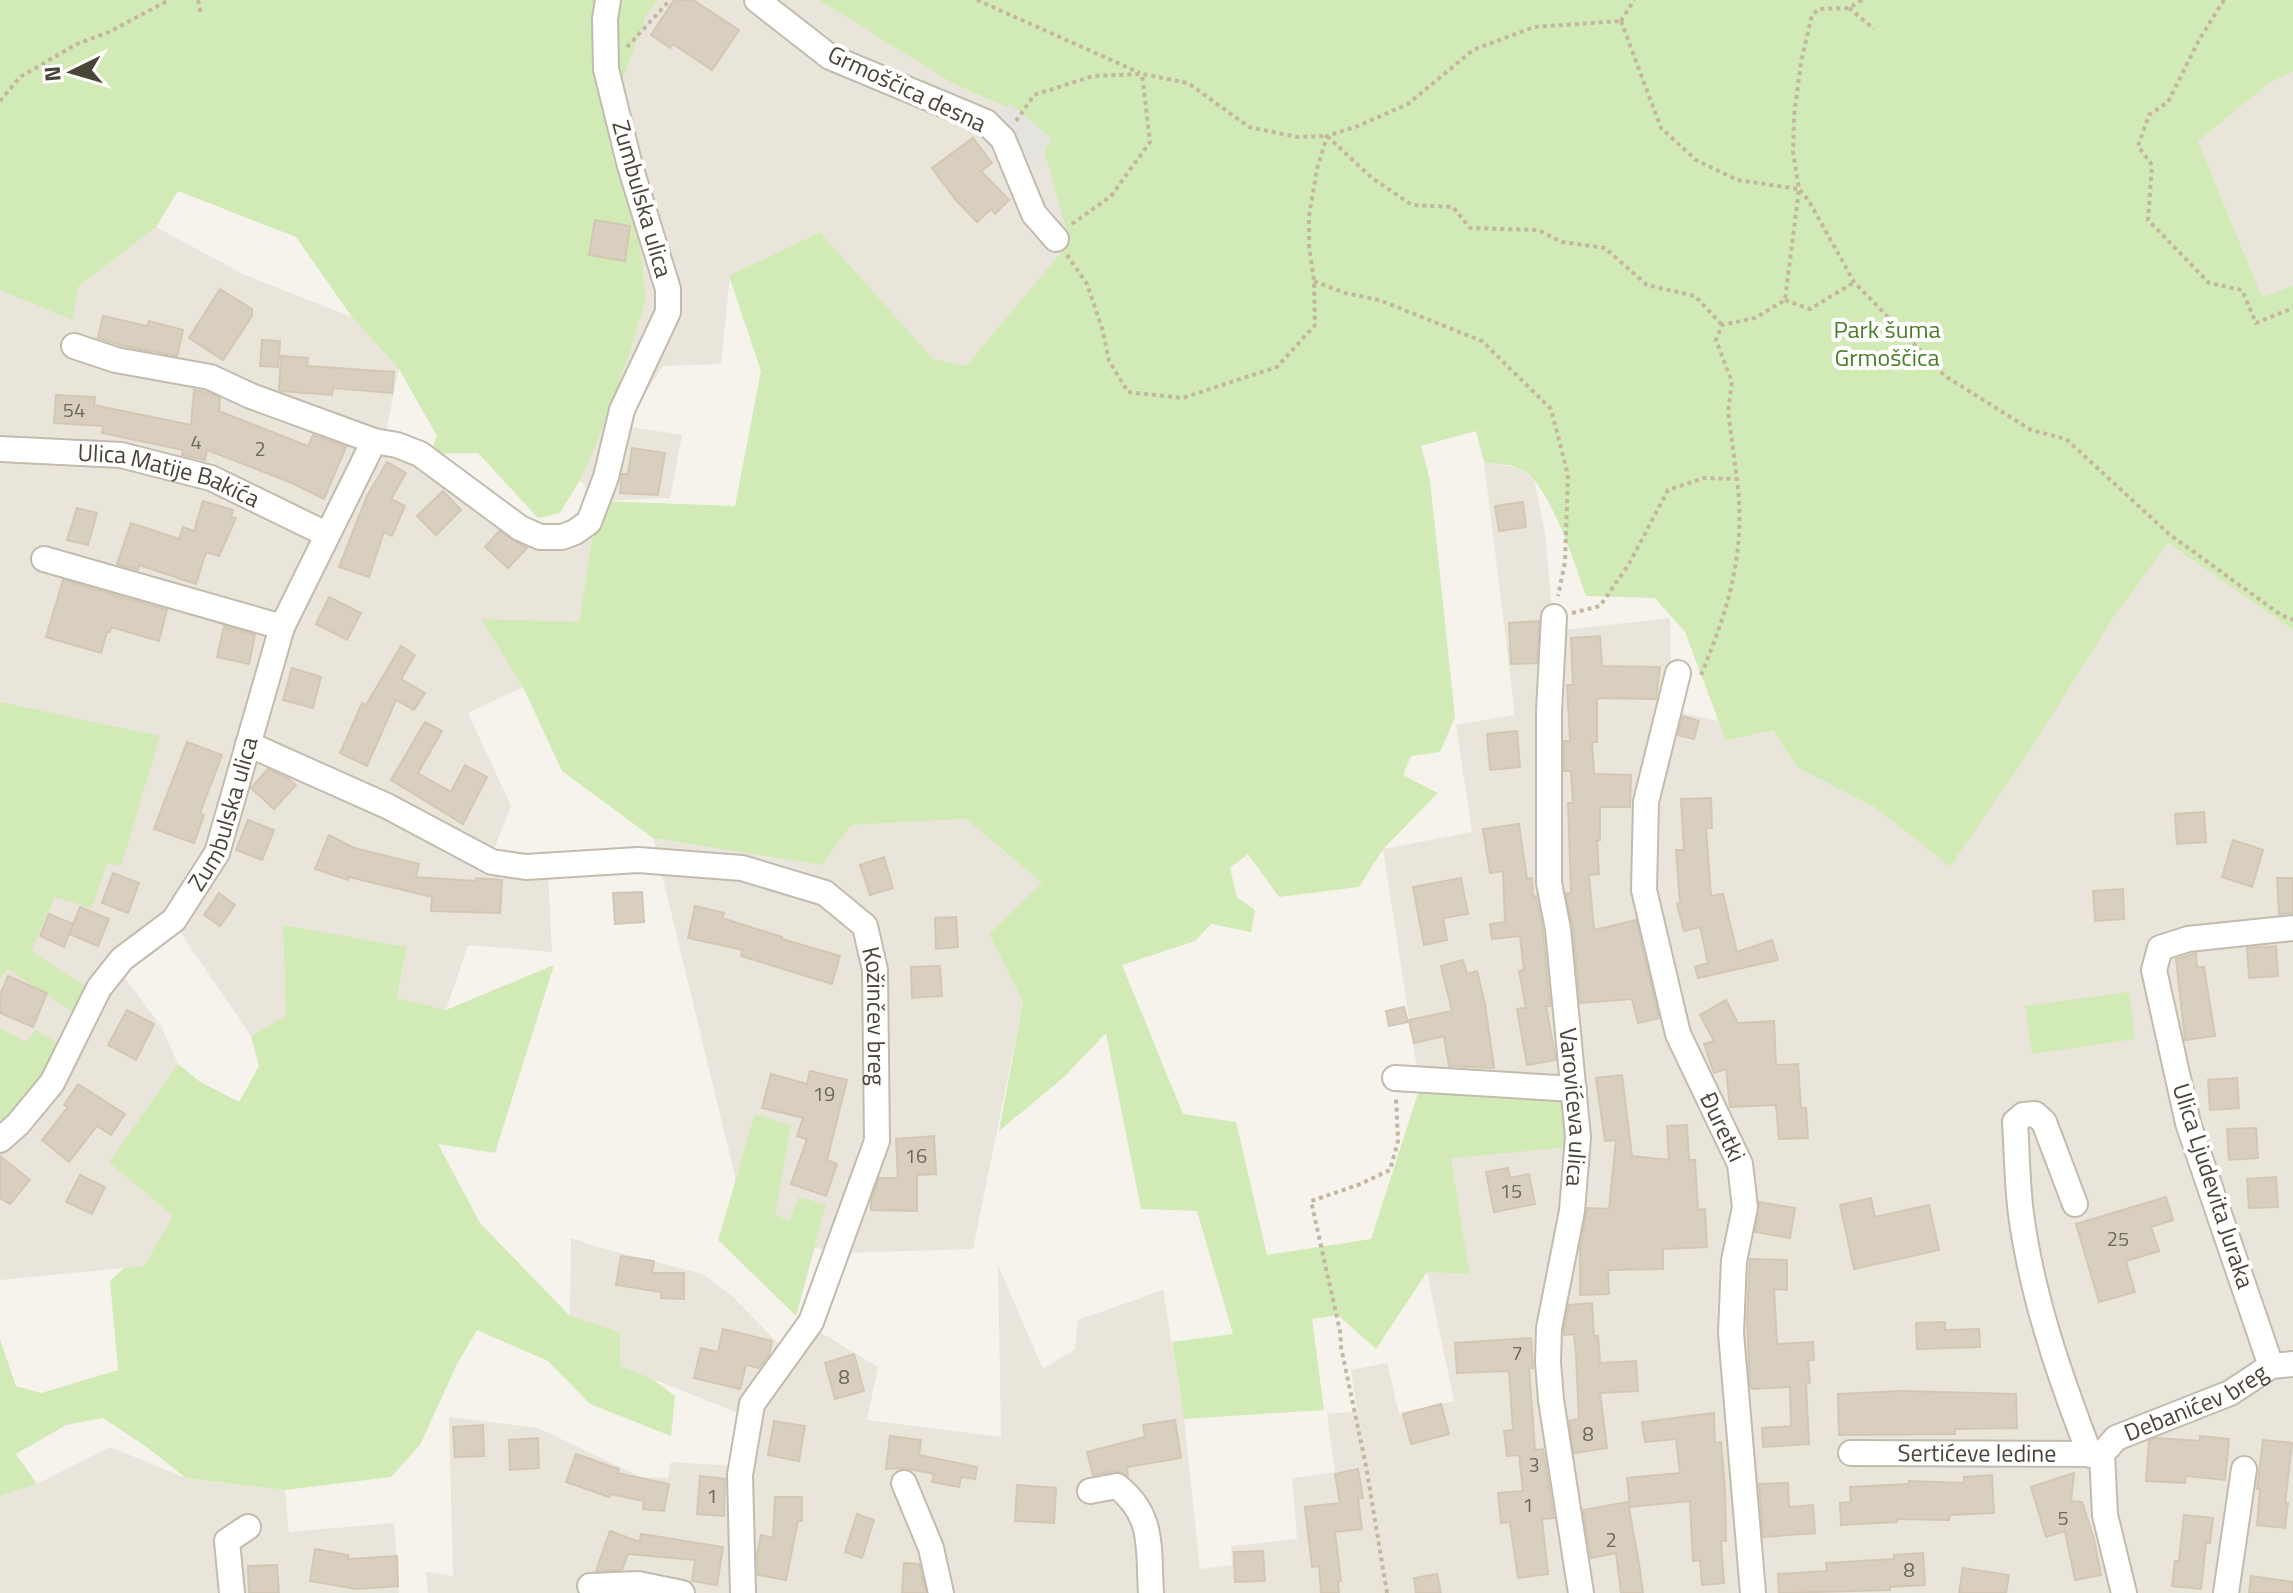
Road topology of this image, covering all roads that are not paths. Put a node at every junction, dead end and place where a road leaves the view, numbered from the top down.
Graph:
1 (608, 0) edge
2 (757, 0) edge
3 (1056, 239) road end
4 (74, 346) dead end
5 (374, 441) junction
6 (0, 449) edge
7 (326, 534) junction
8 (44, 559) dead end
9 (1554, 617) road end
10 (282, 627) junction
11 (1678, 673) road end
12 (248, 744) junction
13 (2293, 928) edge
14 (1395, 1078) road end
15 (1574, 1089) junction
16 (0, 1140) edge
17 (2075, 1204) dead end
18 (2282, 1365) edge
19 (1851, 1453) dead end
20 (2096, 1454) junction
21 (2244, 1469) dead end
22 (904, 1483) dead end
23 (1090, 1491) dead end
24 (248, 1527) dead end
25 (590, 1586) dead end
26 (232, 1593) edge
27 (682, 1593) edge
28 (743, 1593) edge
29 (941, 1593) edge
30 (1151, 1593) edge
31 (1581, 1593) edge
32 (1753, 1593) edge
33 (2124, 1593) edge
34 (2226, 1593) edge

1 - 5 street, Zumbulska ulica
2 - 3 street, Grmoščica desna
4 - 5 street, Zumbulska ulica
5 - 7 street, Zumbulska ulica
6 - 7 street, Ulica Matije Bakića
7 - 10 street, Zumbulska ulica
8 - 10 street
9 - 15 street, Varovićeva ulica
10 - 12 street, Zumbulska ulica
11 - 32 street, Đuretki
12 - 16 street, Zumbulska ulica
12 - 28 street, Kožinčev breg
13 - 18 street, Ulica Ljudevita Juraka
14 - 15 street
15 - 31 street, Varovićeva ulica
17 - 20 street
18 - 20 street, Debanićev breg
19 - 20 street, Sertićeve ledine
20 - 33 street, Debanićev breg
21 - 34 street
22 - 29 street
23 - 30 street
24 - 26 street
25 - 27 street

